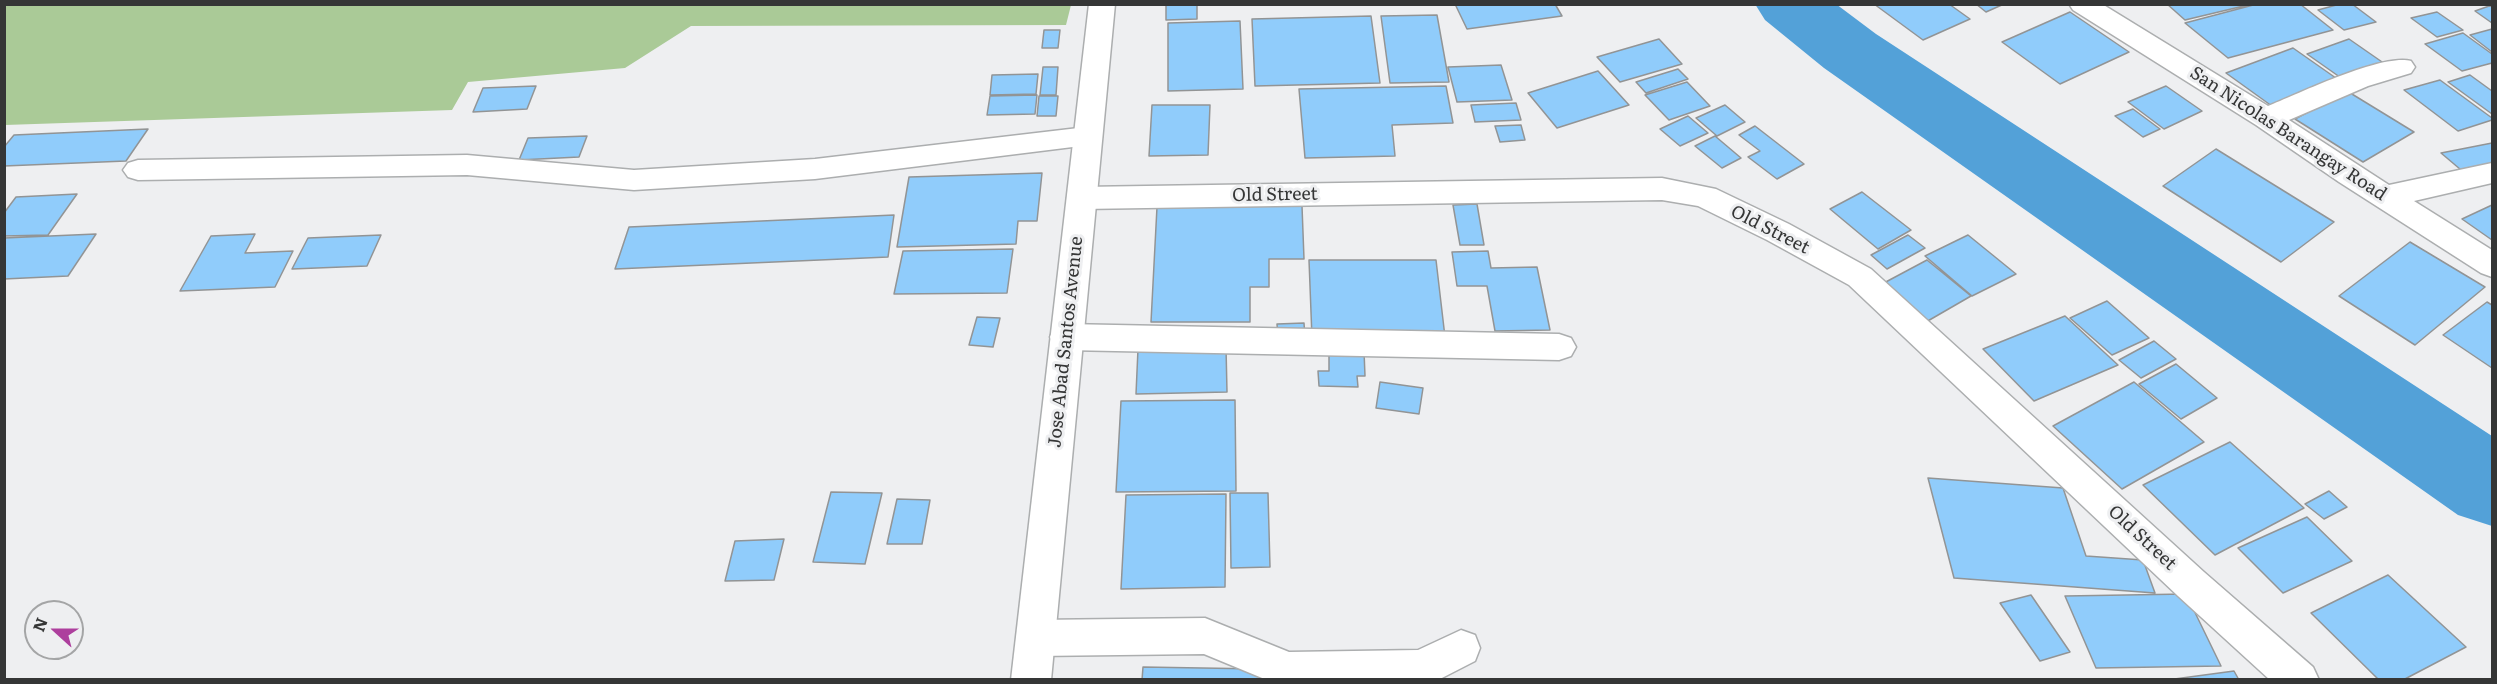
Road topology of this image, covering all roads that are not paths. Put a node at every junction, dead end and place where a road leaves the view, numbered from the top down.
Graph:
1 (1102, 4) edge
2 (2099, 8) edge
3 (2401, 67) dead end
4 (2266, 118) junction
5 (1087, 137) junction
6 (138, 170) dead end
7 (2493, 173) edge
8 (2384, 196) junction
9 (1082, 198) junction
10 (2493, 265) edge
11 (1066, 337) junction
12 (1559, 347) dead end
13 (1036, 638) junction
14 (1461, 648) dead end
15 (1031, 680) edge
16 (2299, 680) edge

1 - 5 main road, Jose Abad Santos Avenue
2 - 4 main road, San Nicolas Barangay Road
3 - 4 main road
4 - 8 main road, San Nicolas Barangay Road
5 - 6 main road
5 - 9 main road, Jose Abad Santos Avenue
7 - 8 main road
8 - 10 main road, San Nicolas Barangay Road
9 - 11 main road, Jose Abad Santos Avenue
9 - 16 main road, Old Street
11 - 12 main road
11 - 13 main road, Jose Abad Santos Avenue
13 - 14 main road
13 - 15 main road, Jose Abad Santos Avenue

